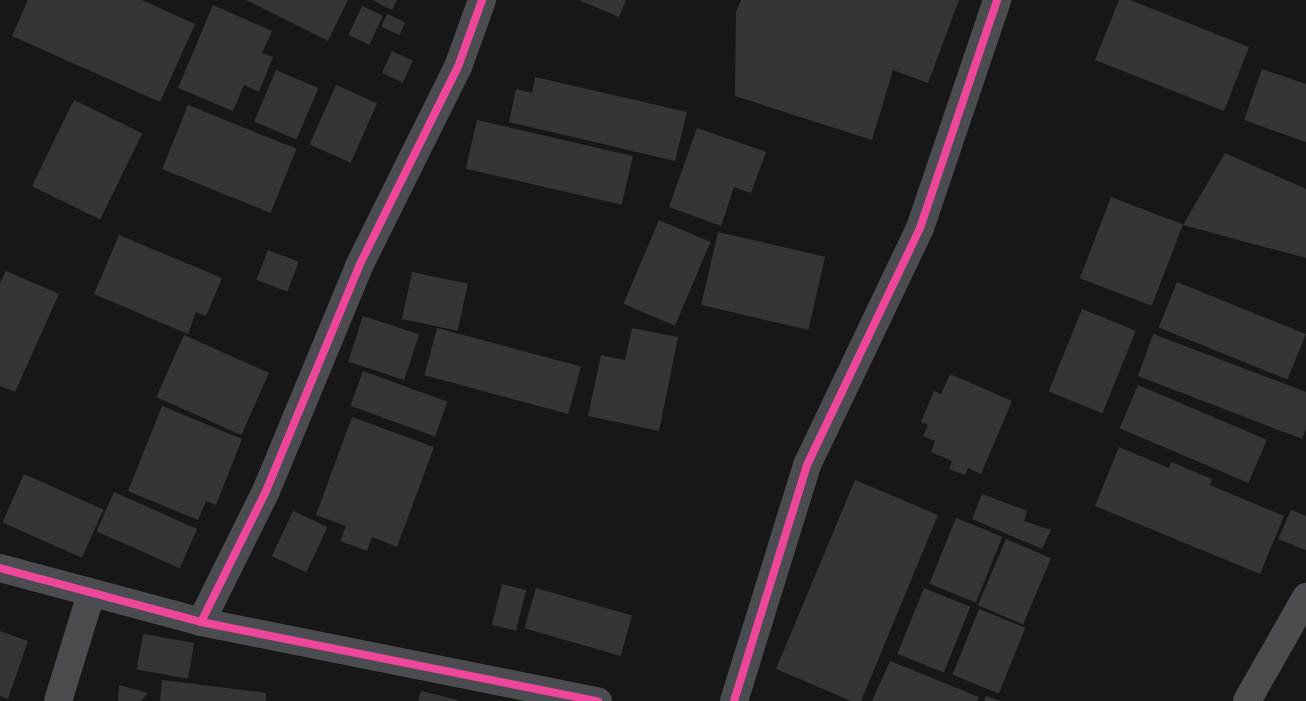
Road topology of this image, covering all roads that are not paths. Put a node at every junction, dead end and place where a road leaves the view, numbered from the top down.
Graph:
1 (482, 0) edge
2 (998, 0) edge
3 (0, 568) edge
4 (91, 594) junction
5 (1306, 597) edge
6 (201, 622) junction
7 (592, 700) edge
8 (58, 701) edge
9 (734, 701) edge
10 (1247, 701) edge

1 - 6 street
2 - 9 street
3 - 4 street
4 - 6 street
4 - 8 street
5 - 10 street
6 - 7 street

